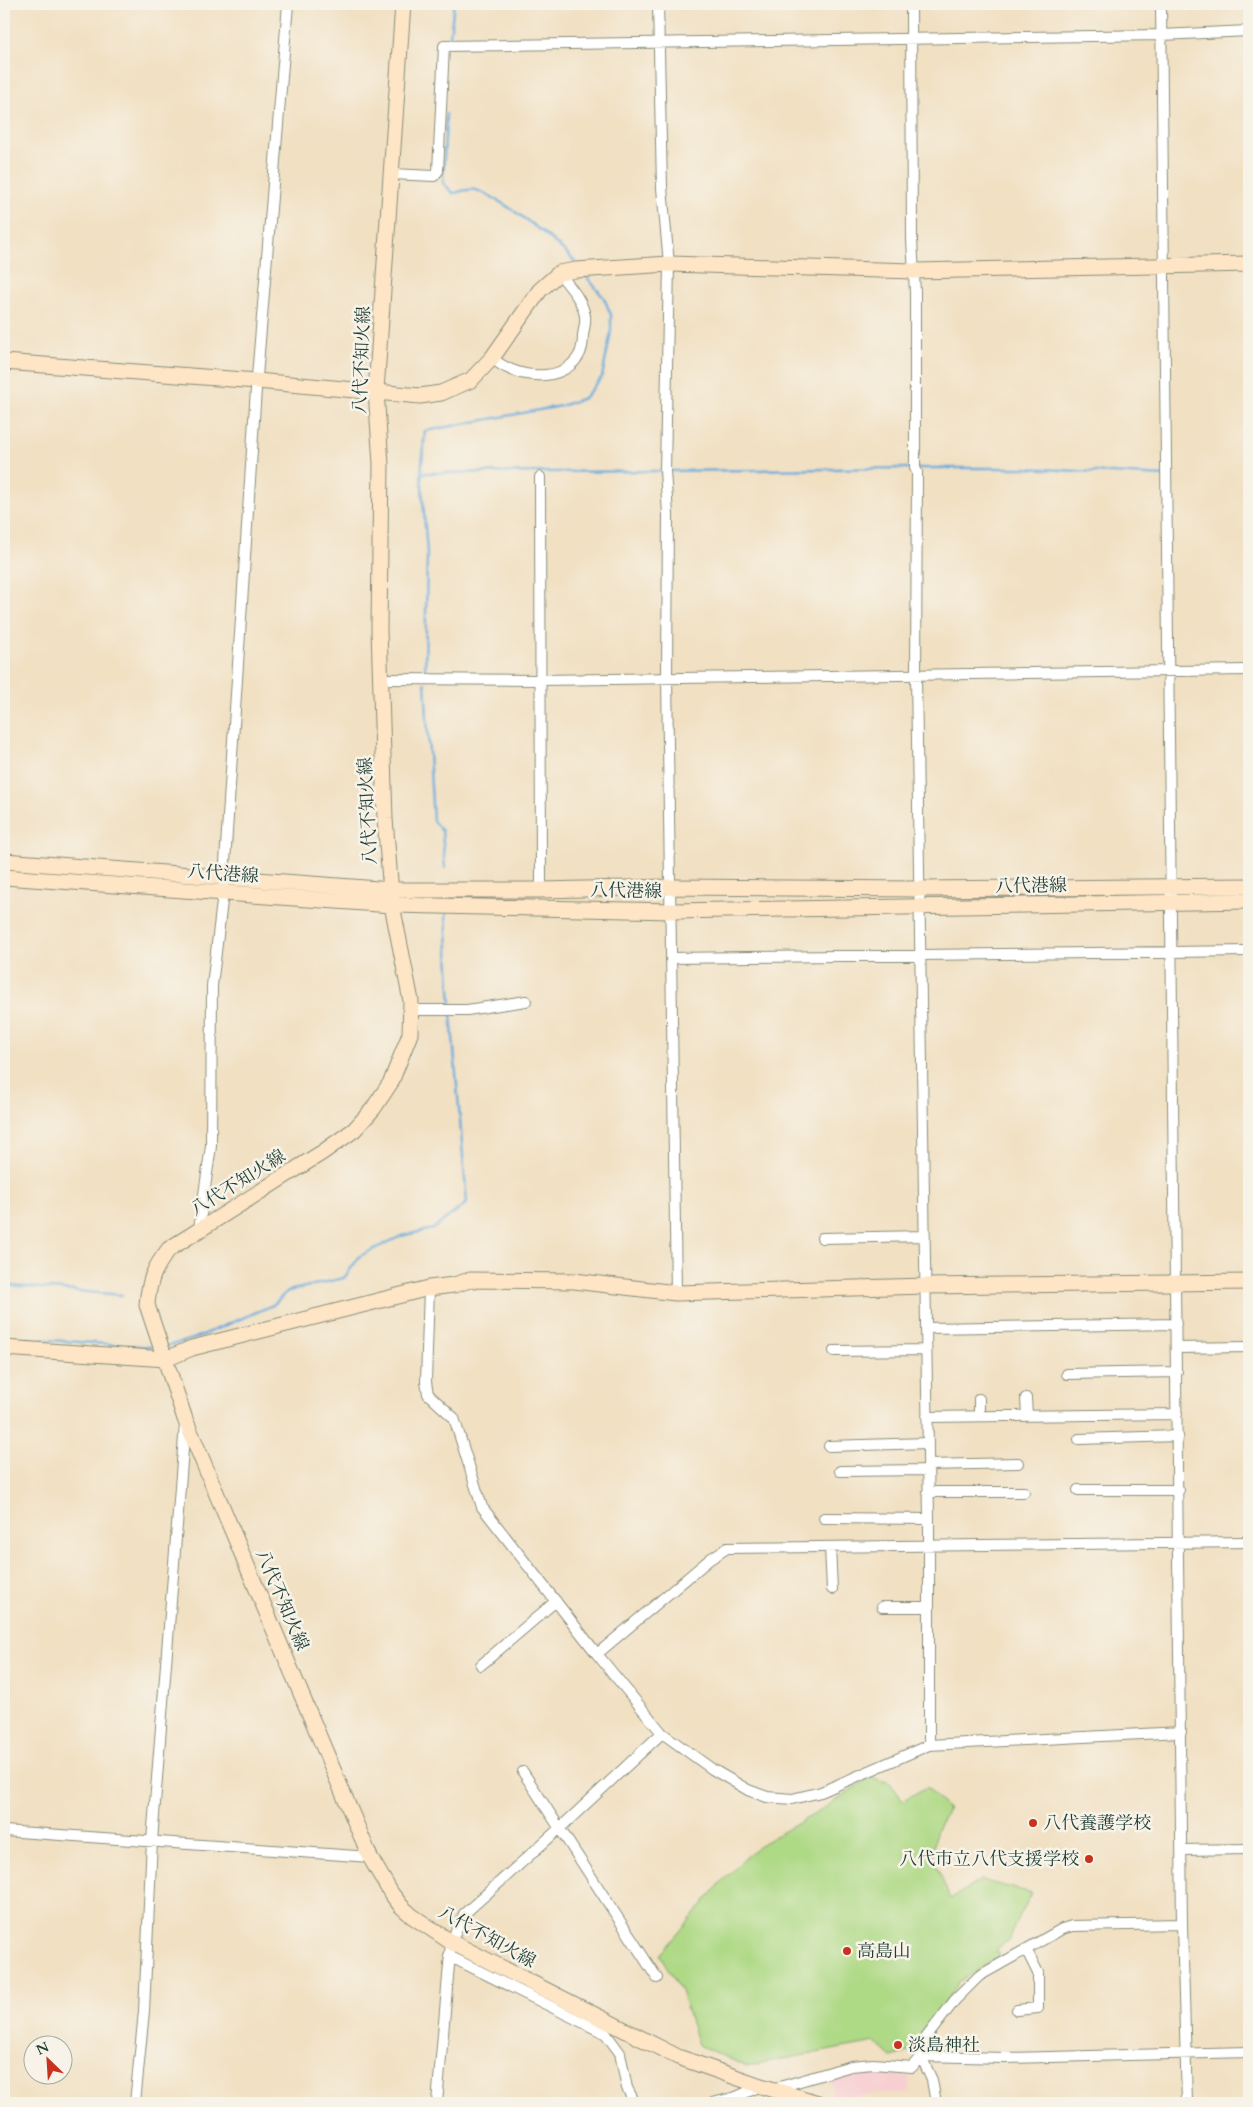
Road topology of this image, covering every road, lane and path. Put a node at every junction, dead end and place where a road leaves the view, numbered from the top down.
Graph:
1 (288, 4) edge
2 (403, 4) edge
3 (658, 4) edge
4 (910, 4) edge
5 (1161, 4) edge
6 (1249, 31) edge
7 (1162, 35) junction
8 (910, 38) junction
9 (658, 42) junction
10 (392, 174) junction
11 (669, 264) junction
12 (1249, 264) edge
13 (1162, 265) junction
14 (914, 270) junction
15 (567, 272) junction
16 (492, 358) junction
17 (4, 362) edge
18 (256, 381) junction
19 (376, 391) junction
20 (540, 477) dead end
21 (1167, 670) junction
22 (1249, 670) edge
23 (916, 676) junction
24 (667, 677) junction
25 (382, 679) junction
26 (540, 680) junction
27 (4, 861) edge
28 (4, 877) edge
29 (224, 877) junction
30 (1249, 886) edge
31 (671, 887) junction
32 (1170, 887) junction
33 (920, 889) junction
34 (541, 890) junction
35 (223, 893) junction
36 (392, 898) junction
37 (1249, 901) edge
38 (1170, 902) junction
39 (920, 906) junction
40 (672, 911) junction
41 (1171, 951) junction
42 (1249, 951) edge
43 (920, 955) junction
44 (672, 958) junction
45 (526, 1001) dead end
46 (411, 1010) junction
47 (199, 1229) junction
48 (925, 1236) junction
49 (822, 1238) dead end
50 (1176, 1282) junction
51 (1249, 1282) edge
52 (926, 1286) junction
53 (429, 1288) junction
54 (676, 1293) junction
55 (1176, 1324) junction
56 (926, 1328) junction
57 (1249, 1347) edge
58 (4, 1348) edge
59 (1176, 1348) junction
60 (926, 1350) junction
61 (834, 1351) dead end
62 (164, 1354) junction
63 (1177, 1372) junction
64 (1067, 1374) dead end
65 (1026, 1398) dead end
66 (979, 1399) dead end
67 (1178, 1414) junction
68 (978, 1416) junction
69 (1026, 1416) junction
70 (927, 1417) junction
71 (185, 1419) junction
72 (1178, 1436) junction
73 (1079, 1439) dead end
74 (928, 1443) junction
75 (829, 1446) dead end
76 (1018, 1463) dead end
77 (928, 1468) junction
78 (840, 1471) dead end
79 (1078, 1490) dead end
80 (1178, 1490) junction
81 (928, 1492) junction
82 (1024, 1492) dead end
83 (824, 1518) dead end
84 (929, 1519) junction
85 (1249, 1542) edge
86 (1179, 1544) junction
87 (929, 1546) junction
88 (830, 1547) junction
89 (832, 1589) dead end
90 (556, 1601) junction
91 (882, 1607) dead end
92 (929, 1607) junction
93 (597, 1654) junction
94 (481, 1665) dead end
95 (1181, 1732) junction
96 (662, 1733) junction
97 (928, 1745) junction
98 (523, 1772) dead end
99 (560, 1828) junction
100 (4, 1831) edge
101 (152, 1841) junction
102 (1182, 1850) junction
103 (1249, 1850) edge
104 (370, 1858) junction
105 (1182, 1924) junction
106 (450, 1949) junction
107 (1026, 1949) junction
108 (657, 1978) dead end
109 (1017, 2010) dead end
110 (1249, 2052) edge
111 (1185, 2054) junction
112 (921, 2056) junction
113 (767, 2088) junction
114 (736, 2100) edge
115 (135, 2103) edge
116 (437, 2103) edge
117 (635, 2103) edge
118 (713, 2103) edge
119 (818, 2103) edge
120 (936, 2103) edge
121 (1187, 2103) edge

1 - 18 street
2 - 10 main road, 八代不知火線
3 - 9 street
4 - 8 street
5 - 7 street
6 - 7 street
7 - 8 street
7 - 13 street
8 - 9 street
8 - 14 street
9 - 10 street
9 - 11 street
10 - 19 main road, 八代不知火線
11 - 14 main road
11 - 15 main road
11 - 24 street
12 - 13 main road
13 - 14 main road
13 - 21 street
14 - 23 street
15 - 16 main road
15 - 16 street
16 - 19 main road
17 - 18 main road
18 - 19 main road
18 - 29 street
19 - 25 main road, 八代不知火線
20 - 26 street
21 - 22 street
21 - 23 street
21 - 32 street
23 - 24 street
23 - 33 street
24 - 26 street
24 - 31 street
25 - 26 street
25 - 36 main road, 八代不知火線
26 - 34 street
27 - 29 main road, 八代港線
28 - 35 main road, 八代港線
29 - 35 street
29 - 36 main road, 八代港線
30 - 32 main road, 八代港線
31 - 33 main road, 八代港線
31 - 34 main road, 八代港線
31 - 40 street
32 - 33 main road, 八代港線
32 - 38 street
33 - 39 street
34 - 36 main road, 八代港線
35 - 36 main road, 八代港線
35 - 47 street
36 - 40 main road, 八代港線
36 - 46 main road, 八代不知火線
37 - 38 main road, 八代港線
38 - 39 main road, 八代港線
38 - 41 street
39 - 40 main road, 八代港線
39 - 43 street
40 - 44 street
41 - 42 street
41 - 43 street
41 - 50 street
43 - 44 street
43 - 48 street
44 - 54 street
45 - 46 street
46 - 47 main road, 八代不知火線
47 - 62 main road, 八代不知火線
48 - 49 street
48 - 52 street
50 - 51 main road
50 - 52 main road
50 - 55 street
52 - 54 main road
52 - 56 street
53 - 54 main road
53 - 62 main road
53 - 90 street
55 - 56 street
55 - 59 street
56 - 60 street
57 - 59 street
58 - 62 main road
59 - 63 street
60 - 61 street
60 - 70 street
62 - 71 main road, 八代不知火線
63 - 64 street
63 - 67 street
65 - 69 street
66 - 68 street
67 - 69 street
67 - 72 street
68 - 69 street
68 - 70 street
70 - 74 street
71 - 101 street
71 - 104 main road, 八代不知火線
72 - 73 street
72 - 80 street
74 - 75 street
74 - 77 street
76 - 77 street
77 - 78 street
77 - 81 street
79 - 80 street
80 - 86 street
81 - 82 street
81 - 84 street
83 - 84 street
84 - 87 street
85 - 86 street
86 - 87 street
86 - 95 street
87 - 88 street
87 - 92 street
88 - 89 street
88 - 93 street
90 - 93 street
90 - 94 street
91 - 92 street
92 - 97 street
93 - 96 street
95 - 97 street
95 - 102 street
96 - 97 street
96 - 99 street
98 - 99 street
99 - 106 street
99 - 108 street
100 - 101 street
101 - 104 street
101 - 115 street
102 - 103 street
102 - 105 street
104 - 106 main road, 八代不知火線
105 - 107 street
105 - 111 street
106 - 113 main road, 八代不知火線
106 - 116 street
106 - 117 street
107 - 109 street
107 - 112 street
110 - 111 street
111 - 112 street
111 - 121 street
112 - 113 street
112 - 120 street
113 - 114 street
113 - 119 main road, 八代不知火線
114 - 118 street

